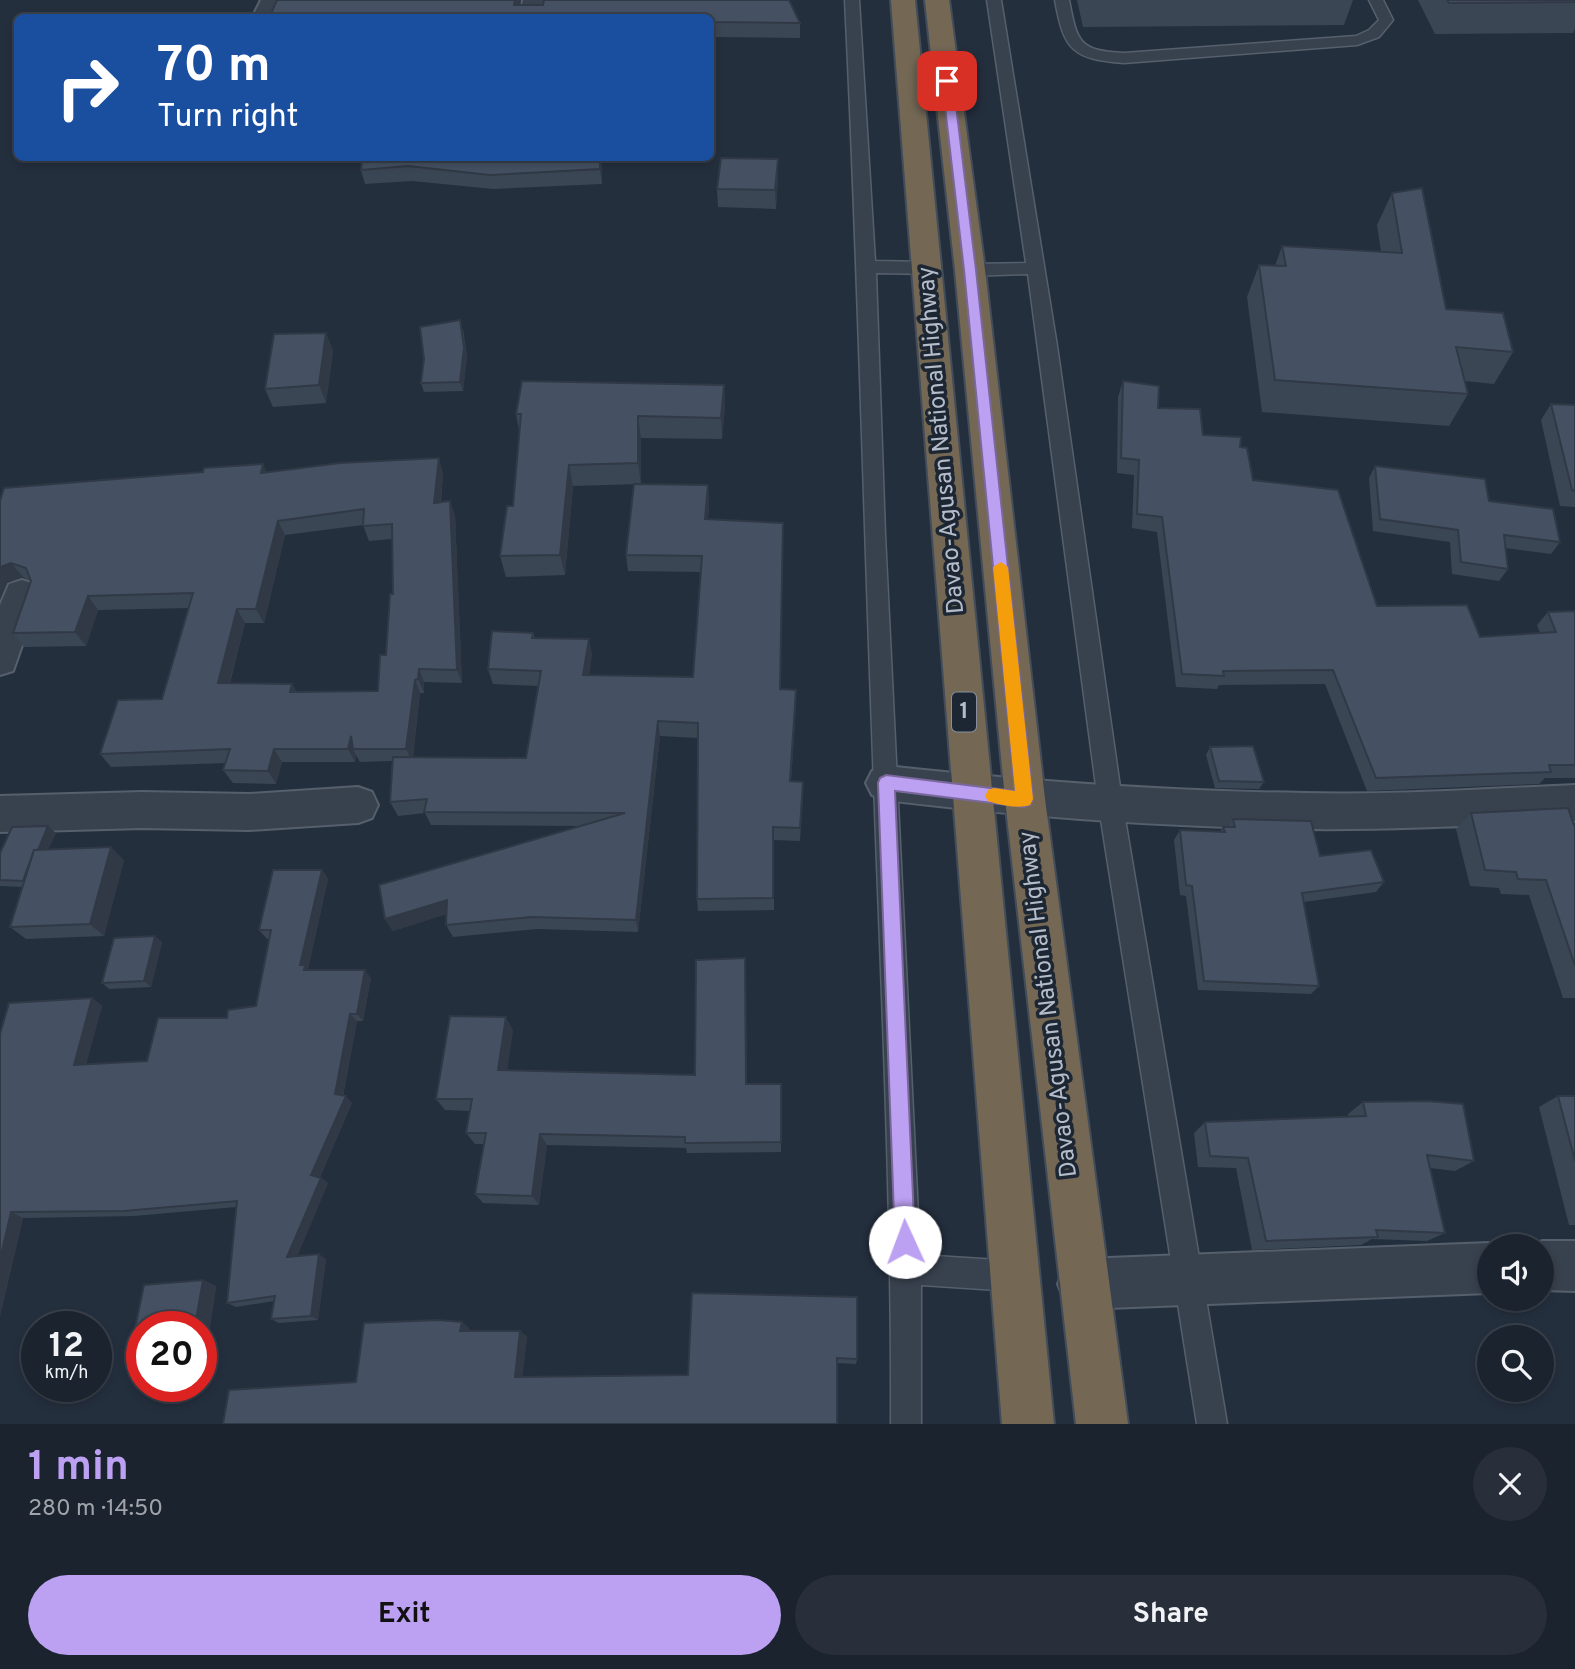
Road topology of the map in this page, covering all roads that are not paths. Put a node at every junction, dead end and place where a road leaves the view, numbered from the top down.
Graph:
1 (852, 0) edge
2 (903, 0) edge
3 (937, 0) edge
4 (994, 0) edge
5 (1062, 0) edge
6 (1376, 0) edge
7 (867, 267) junction
8 (929, 268) junction
9 (1035, 268) junction
10 (970, 270) junction
11 (22, 594) dead end
12 (0, 660) edge
13 (886, 783) junction
14 (971, 793) junction
15 (1024, 799) junction
16 (1110, 802) junction
17 (1575, 803) edge
18 (358, 805) dead end
19 (0, 814) edge
20 (1554, 1266) edge
21 (1575, 1266) edge
22 (1477, 1268) edge
23 (906, 1269) junction
24 (1013, 1276) junction
25 (1186, 1278) junction
26 (1083, 1284) junction
27 (906, 1424) edge
28 (1028, 1424) edge
29 (1102, 1424) edge
30 (1212, 1424) edge

1 - 7 lane
2 - 8 highway, Davao-Agusan National Highway / 1
3 - 10 highway, Davao-Agusan National Highway
4 - 9 lane
5 - 6 lane
7 - 8 lane
7 - 13 lane
8 - 14 highway, Davao-Agusan National Highway / 1
9 - 10 lane
9 - 16 lane
10 - 15 highway, Davao-Agusan National Highway
11 - 12 street
13 - 14 street
13 - 23 lane
14 - 15 street
14 - 24 highway, Davao-Agusan National Highway / 1
15 - 16 street
15 - 26 highway, Davao-Agusan National Highway
16 - 17 street
16 - 25 lane
18 - 19 street
20 - 21 street
22 - 25 street
23 - 24 lane
23 - 27 lane
24 - 28 highway, Davao-Agusan National Highway / 1
25 - 26 street
25 - 30 lane
26 - 29 highway, Davao-Agusan National Highway

